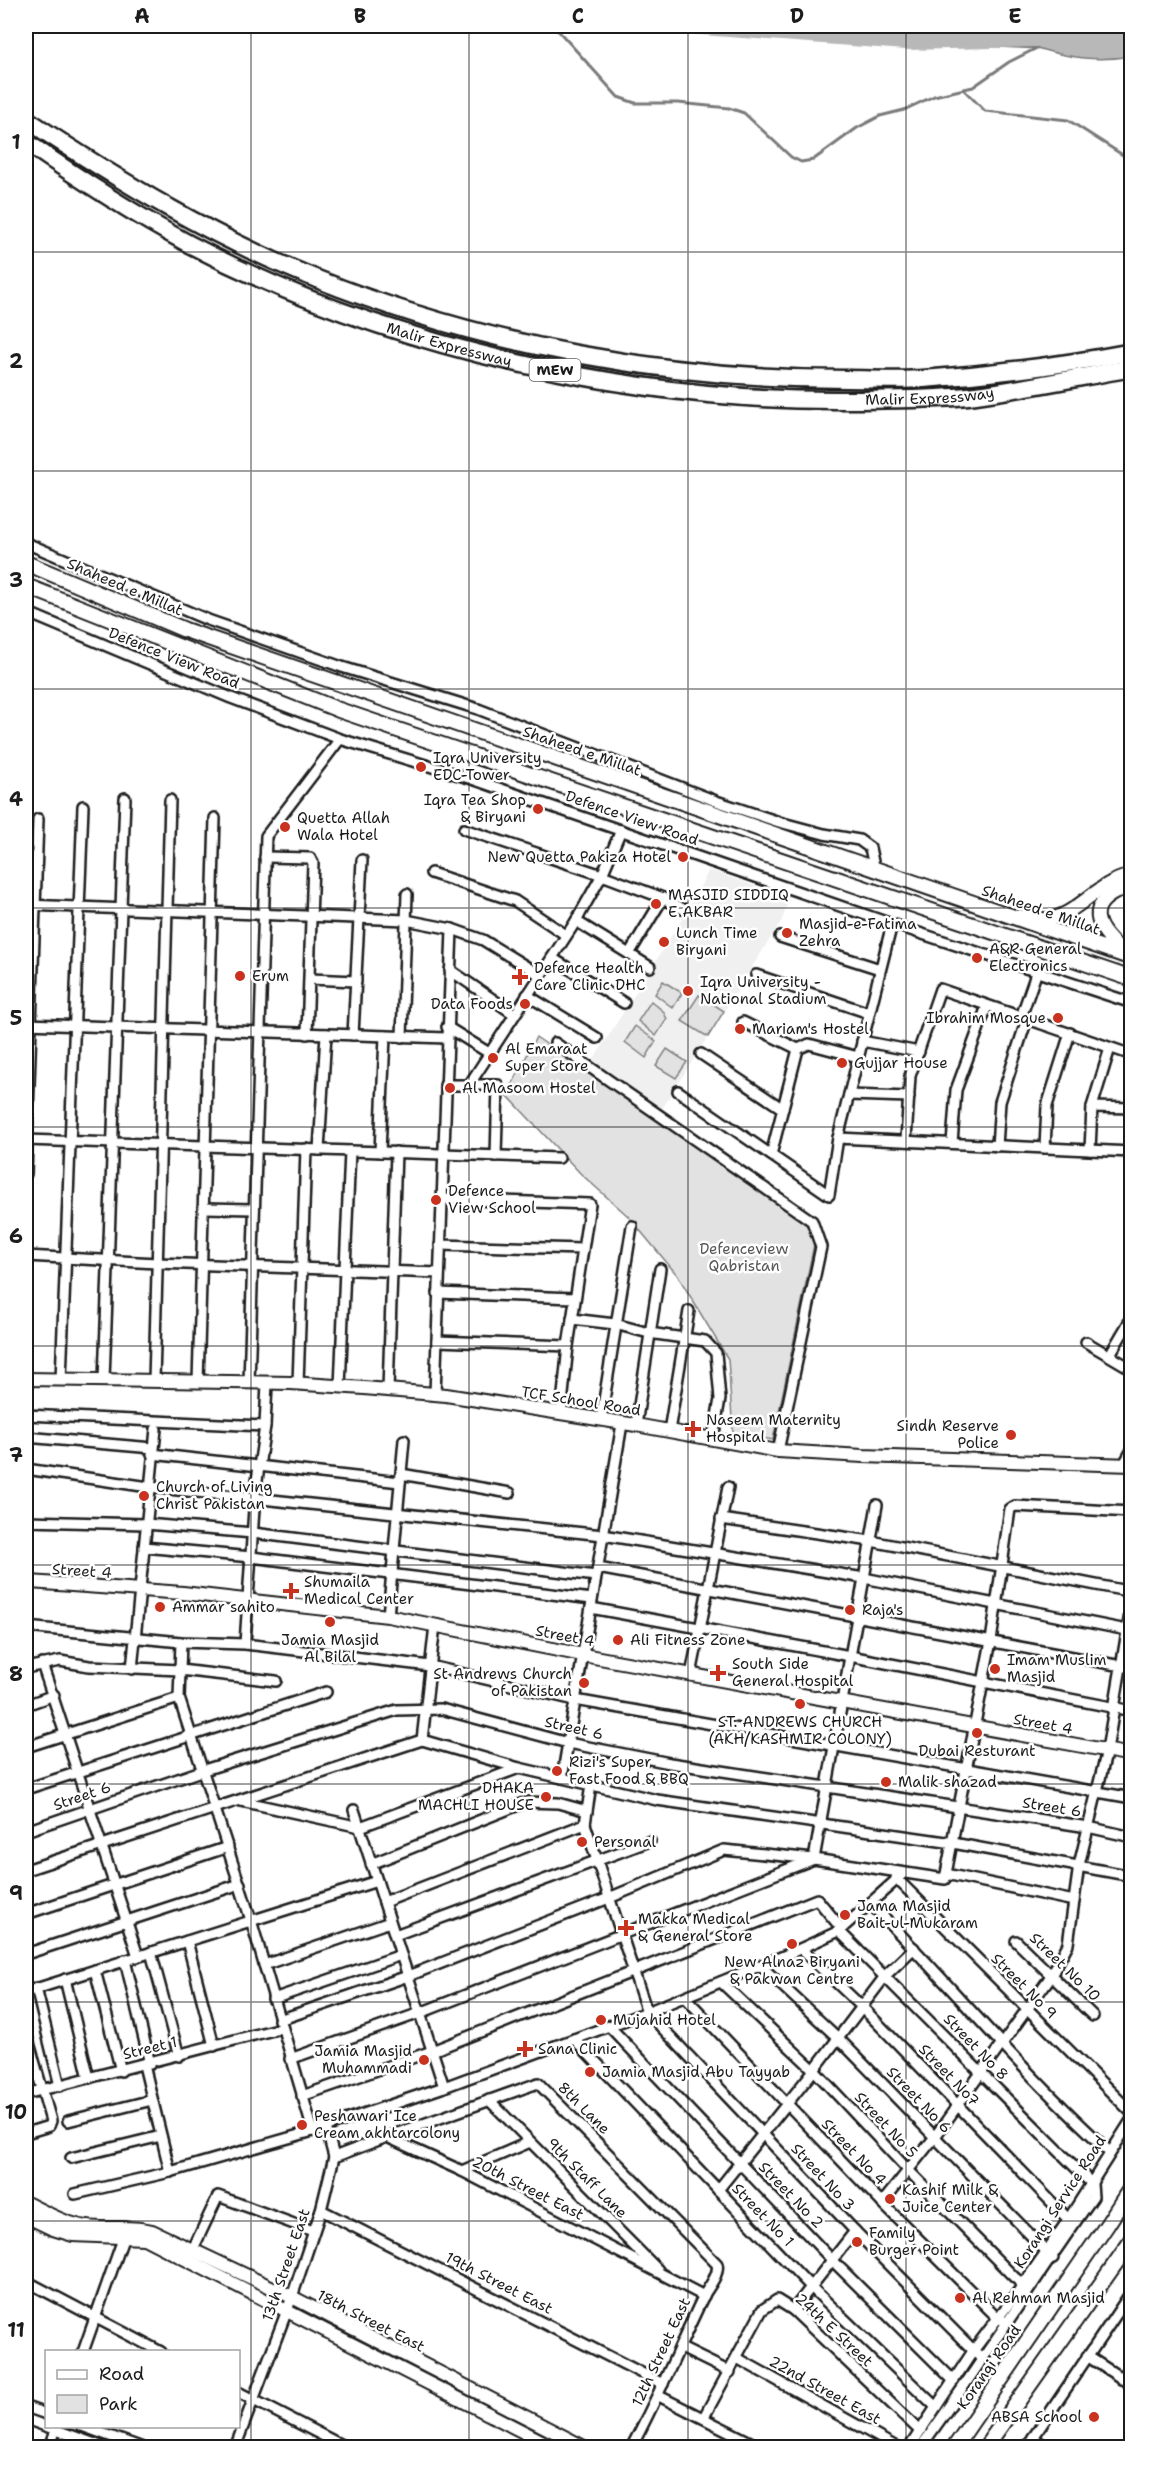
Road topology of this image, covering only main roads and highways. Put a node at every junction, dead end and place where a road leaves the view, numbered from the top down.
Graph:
1 (26, 119) edge
2 (26, 142) edge
3 (1131, 352) edge
4 (1131, 368) edge
5 (26, 563) edge
6 (26, 586) edge
7 (1131, 958) edge
8 (1131, 979) edge
9 (1131, 2186) edge
10 (1131, 2202) edge
11 (1107, 2225) junction
12 (1131, 2240) edge
13 (954, 2448) edge
14 (985, 2448) edge

1 - 3 highway, Malir Expressway / MEW
2 - 4 highway, Malir Expressway / MEW
5 - 7 main road, Shaheed e Millat
6 - 8 main road
9 - 11 main road, Korangi Road
10 - 11 main road
11 - 13 main road, Korangi Road
12 - 14 main road

